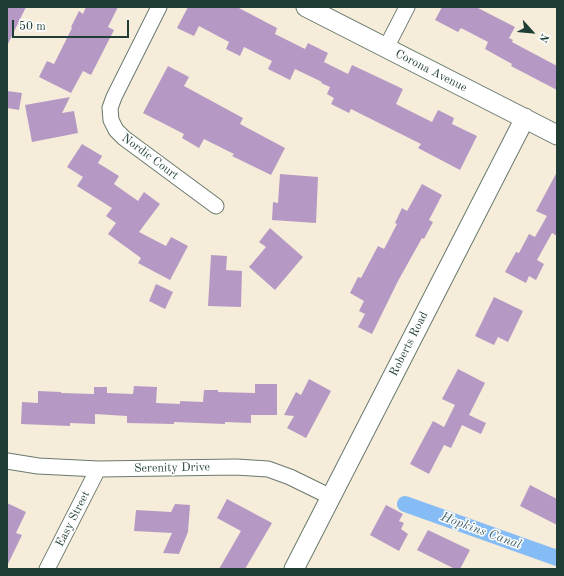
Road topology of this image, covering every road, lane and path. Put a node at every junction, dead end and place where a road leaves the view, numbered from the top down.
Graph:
1 (160, 7) edge
2 (306, 7) edge
3 (407, 7) edge
4 (386, 48) junction
5 (525, 118) junction
6 (557, 135) edge
7 (216, 206) dead end
8 (7, 461) edge
9 (98, 469) junction
10 (331, 497) junction
11 (47, 569) edge
12 (294, 569) edge

1 - 7 street, Nordic Court
2 - 4 street, Corona Avenue
3 - 4 street
4 - 5 street, Corona Avenue
5 - 6 street, Corona Avenue
5 - 10 street, Roberts Road
8 - 9 street, Serenity Drive
9 - 10 street, Serenity Drive
9 - 11 street, Easy Street
10 - 12 street, Roberts Road

